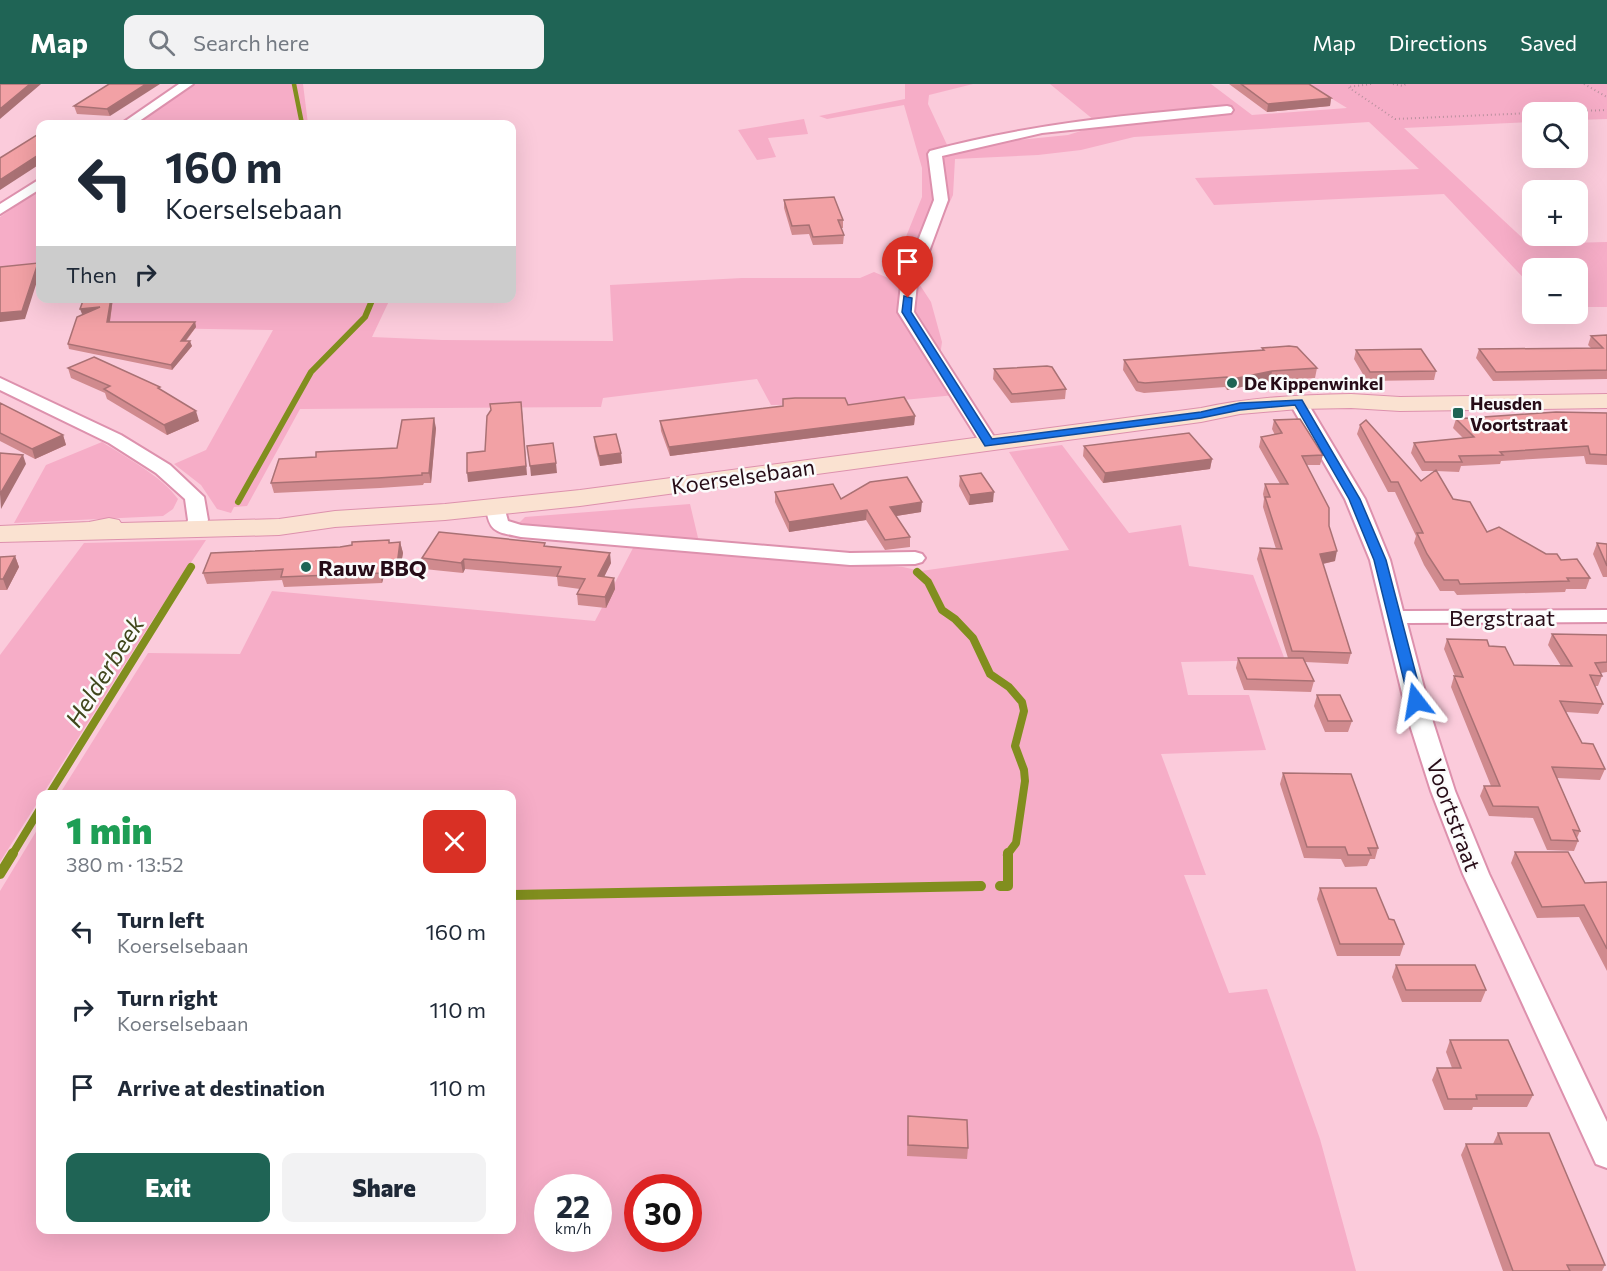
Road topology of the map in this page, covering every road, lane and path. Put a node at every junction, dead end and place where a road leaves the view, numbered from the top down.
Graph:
1 (187, 84) edge
2 (1371, 84) edge
3 (1393, 84) edge
4 (1406, 84) edge
5 (1584, 84) edge
6 (1607, 97) edge
7 (1227, 110) dead end
8 (1607, 110) edge
9 (1588, 111) edge
10 (1522, 113) edge
11 (133, 120) edge
12 (36, 186) edge
13 (0, 210) edge
14 (0, 383) edge
15 (1607, 401) edge
16 (1301, 407) junction
17 (989, 443) junction
18 (496, 507) junction
19 (196, 525) junction
20 (0, 534) edge
21 (915, 558) dead end
22 (1607, 616) edge
23 (1396, 617) junction
24 (1607, 1155) edge

1 - 11 street
2 - 10 path
3 - 4 path
5 - 6 path
7 - 17 street
8 - 9 path
12 - 13 street
14 - 19 street
15 - 16 street, Koerselsebaan
16 - 17 street, Koerselsebaan
16 - 23 street, Voortstraat
17 - 18 street, Koerselsebaan
18 - 19 street, Koerselsebaan
18 - 21 street
19 - 20 street, Koerselsebaan
22 - 23 street, Bergstraat
23 - 24 street, Voortstraat

